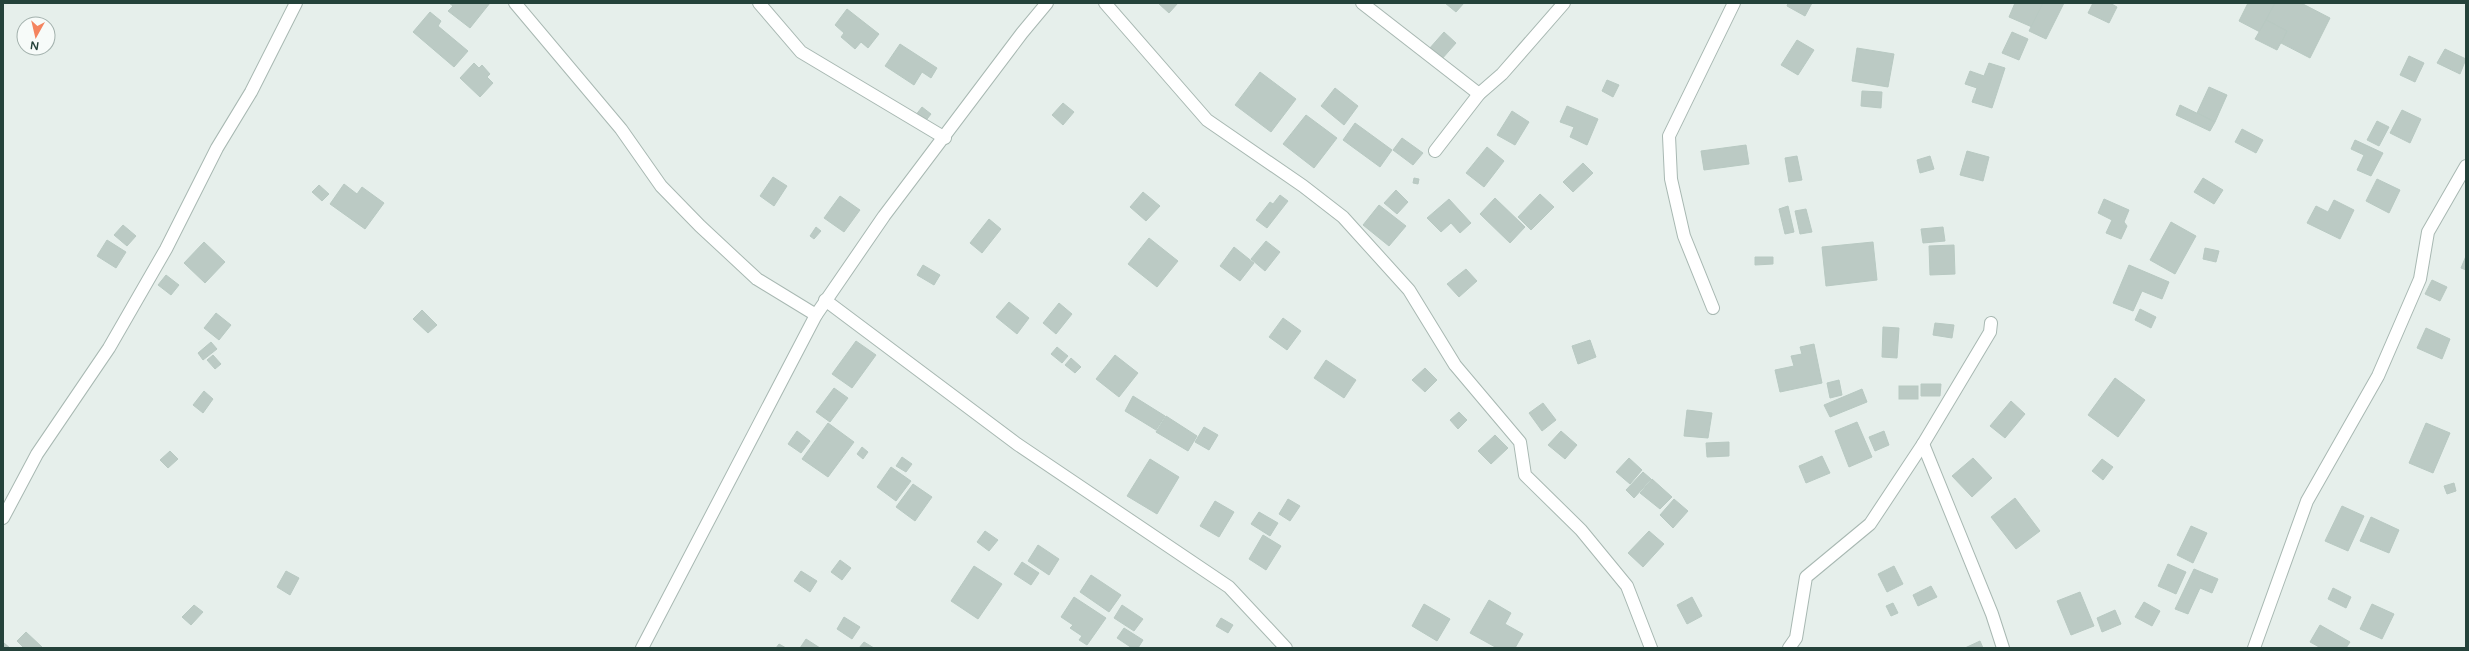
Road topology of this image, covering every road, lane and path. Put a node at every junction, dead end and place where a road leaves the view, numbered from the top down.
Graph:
1 (296, 3) edge
2 (515, 3) edge
3 (759, 3) edge
4 (1047, 3) edge
5 (1105, 3) edge
6 (1362, 3) edge
7 (1564, 3) edge
8 (1734, 3) edge
9 (1479, 94) junction
10 (945, 138) junction
11 (1435, 152) dead end
12 (2466, 166) edge
13 (825, 300) junction
14 (1712, 308) dead end
15 (816, 315) junction
16 (1991, 323) dead end
17 (1923, 444) junction
18 (3, 518) edge
19 (642, 648) edge
20 (1286, 648) edge
21 (1651, 648) edge
22 (1789, 648) edge
23 (2003, 648) edge
24 (2254, 648) edge

1 - 18 street
2 - 15 street
3 - 10 street
4 - 10 street
5 - 21 street
6 - 9 street
7 - 9 street
8 - 14 street
9 - 11 street
10 - 13 street
12 - 24 street
13 - 15 street
13 - 20 street
15 - 19 street
16 - 17 street
17 - 22 street
17 - 23 street

